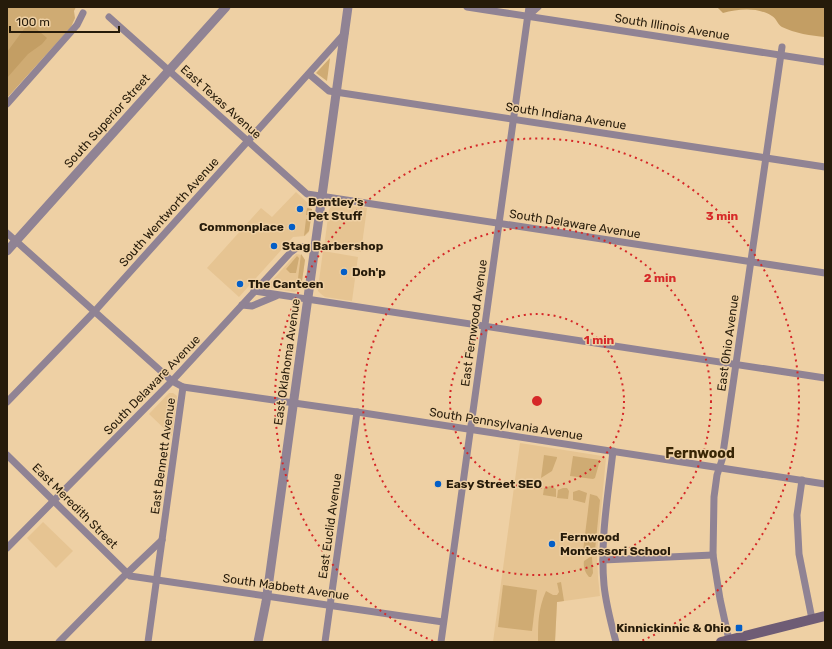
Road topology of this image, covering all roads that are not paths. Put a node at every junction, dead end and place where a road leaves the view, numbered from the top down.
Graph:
1 (226, 7) edge
2 (348, 7) edge
3 (467, 7) edge
4 (529, 7) edge
5 (538, 7) edge
6 (83, 13) dead end
7 (528, 16) junction
8 (109, 17) dead end
9 (345, 33) junction
10 (781, 51) junction
11 (825, 62) edge
12 (169, 70) junction
13 (309, 74) junction
14 (336, 93) junction
15 (7, 104) edge
16 (513, 120) junction
17 (248, 141) junction
18 (766, 158) junction
19 (825, 167) edge
20 (322, 196) junction
21 (499, 223) junction
22 (7, 233) edge
23 (16, 241) junction
24 (315, 248) junction
25 (7, 251) edge
26 (750, 262) junction
27 (825, 273) edge
28 (254, 291) junction
29 (279, 295) junction
30 (308, 299) junction
31 (242, 305) junction
32 (94, 312) junction
33 (484, 326) junction
34 (736, 365) junction
35 (825, 378) edge
36 (172, 381) junction
37 (183, 388) junction
38 (7, 402) edge
39 (293, 403) junction
40 (357, 412) junction
41 (470, 430) junction
42 (613, 451) junction
43 (7, 455) edge
44 (720, 468) junction
45 (802, 480) junction
46 (825, 484) edge
47 (54, 501) junction
48 (162, 540) junction
49 (7, 548) edge
50 (713, 555) junction
51 (603, 560) junction
52 (127, 573) junction
53 (157, 580) junction
54 (266, 599) junction
55 (330, 605) junction
56 (825, 616) edge
57 (812, 619) junction
58 (443, 622) junction
59 (725, 641) edge
60 (59, 642) edge
61 (148, 642) edge
62 (258, 642) edge
63 (263, 642) edge
64 (325, 642) edge
65 (441, 642) edge
66 (616, 642) edge

1 - 12 street, South Superior Street
2 - 9 street, East Oklahoma Avenue
3 - 7 street, South Illinois Avenue
4 - 7 street, East Fernwood Avenue
5 - 7 street
6 - 15 street
7 - 10 street, South Illinois Avenue
7 - 16 street, East Fernwood Avenue
8 - 12 street, East Texas Avenue
9 - 13 street, South Wentworth Avenue
9 - 14 street, East Oklahoma Avenue
10 - 11 street, South Illinois Avenue
10 - 18 street, East Ohio Avenue
12 - 17 street, East Texas Avenue
12 - 23 street, South Superior Street
13 - 14 street, South Indiana Avenue
13 - 17 street, South Wentworth Avenue
14 - 16 street, South Indiana Avenue
14 - 20 street, East Oklahoma Avenue
16 - 18 street, South Indiana Avenue
16 - 21 street, East Fernwood Avenue
17 - 20 street, East Texas Avenue
17 - 32 street, South Wentworth Avenue
18 - 19 street, South Indiana Avenue
18 - 26 street, East Ohio Avenue
20 - 21 street, South Delaware Avenue
20 - 24 street, East Oklahoma Avenue
21 - 26 street, South Delaware Avenue
21 - 33 street, East Fernwood Avenue
22 - 23 street, East Bennett Avenue
23 - 25 street, South Superior Street
23 - 32 street, East Bennett Avenue
24 - 28 street, South Delaware Avenue
24 - 30 street, East Oklahoma Avenue
26 - 27 street, South Delaware Avenue
26 - 34 street, East Ohio Avenue
28 - 29 street
28 - 31 street, South Delaware Avenue
29 - 30 street
29 - 31 street
30 - 33 street
30 - 39 street, East Oklahoma Avenue
31 - 36 street, South Delaware Avenue
32 - 36 street, East Bennett Avenue
32 - 38 street, South Wentworth Avenue
33 - 34 street
33 - 41 street, East Fernwood Avenue
34 - 35 street
34 - 44 street, East Ohio Avenue
36 - 37 street, East Bennett Avenue
36 - 47 street, South Delaware Avenue
37 - 39 street, South Pennsylvania Avenue
37 - 48 street, East Bennett Avenue
39 - 40 street, South Pennsylvania Avenue
39 - 54 street, East Oklahoma Avenue
40 - 41 street, South Pennsylvania Avenue
40 - 55 street, East Euclid Avenue
41 - 42 street, South Pennsylvania Avenue
41 - 58 street, East Fernwood Avenue
42 - 44 street, South Pennsylvania Avenue
42 - 51 street
43 - 47 street, East Meredith Street
44 - 45 street, South Pennsylvania Avenue
44 - 50 street, East Ohio Avenue
45 - 46 street, South Pennsylvania Avenue
45 - 57 street
47 - 49 street, South Delaware Avenue
47 - 52 street, East Meredith Street
48 - 52 street
48 - 53 street, East Bennett Avenue
50 - 51 street
50 - 59 street, East Ohio Avenue
51 - 66 street
52 - 53 street, South Mabbett Avenue
52 - 60 street
53 - 54 street, South Mabbett Avenue
53 - 61 street, East Bennett Avenue
54 - 55 street, South Mabbett Avenue
54 - 62 street, East Oklahoma Avenue
54 - 63 street, East Oklahoma Avenue
55 - 58 street, South Mabbett Avenue
55 - 64 street, East Euclid Avenue
56 - 57 main road
57 - 59 main road
58 - 65 street, East Fernwood Avenue

